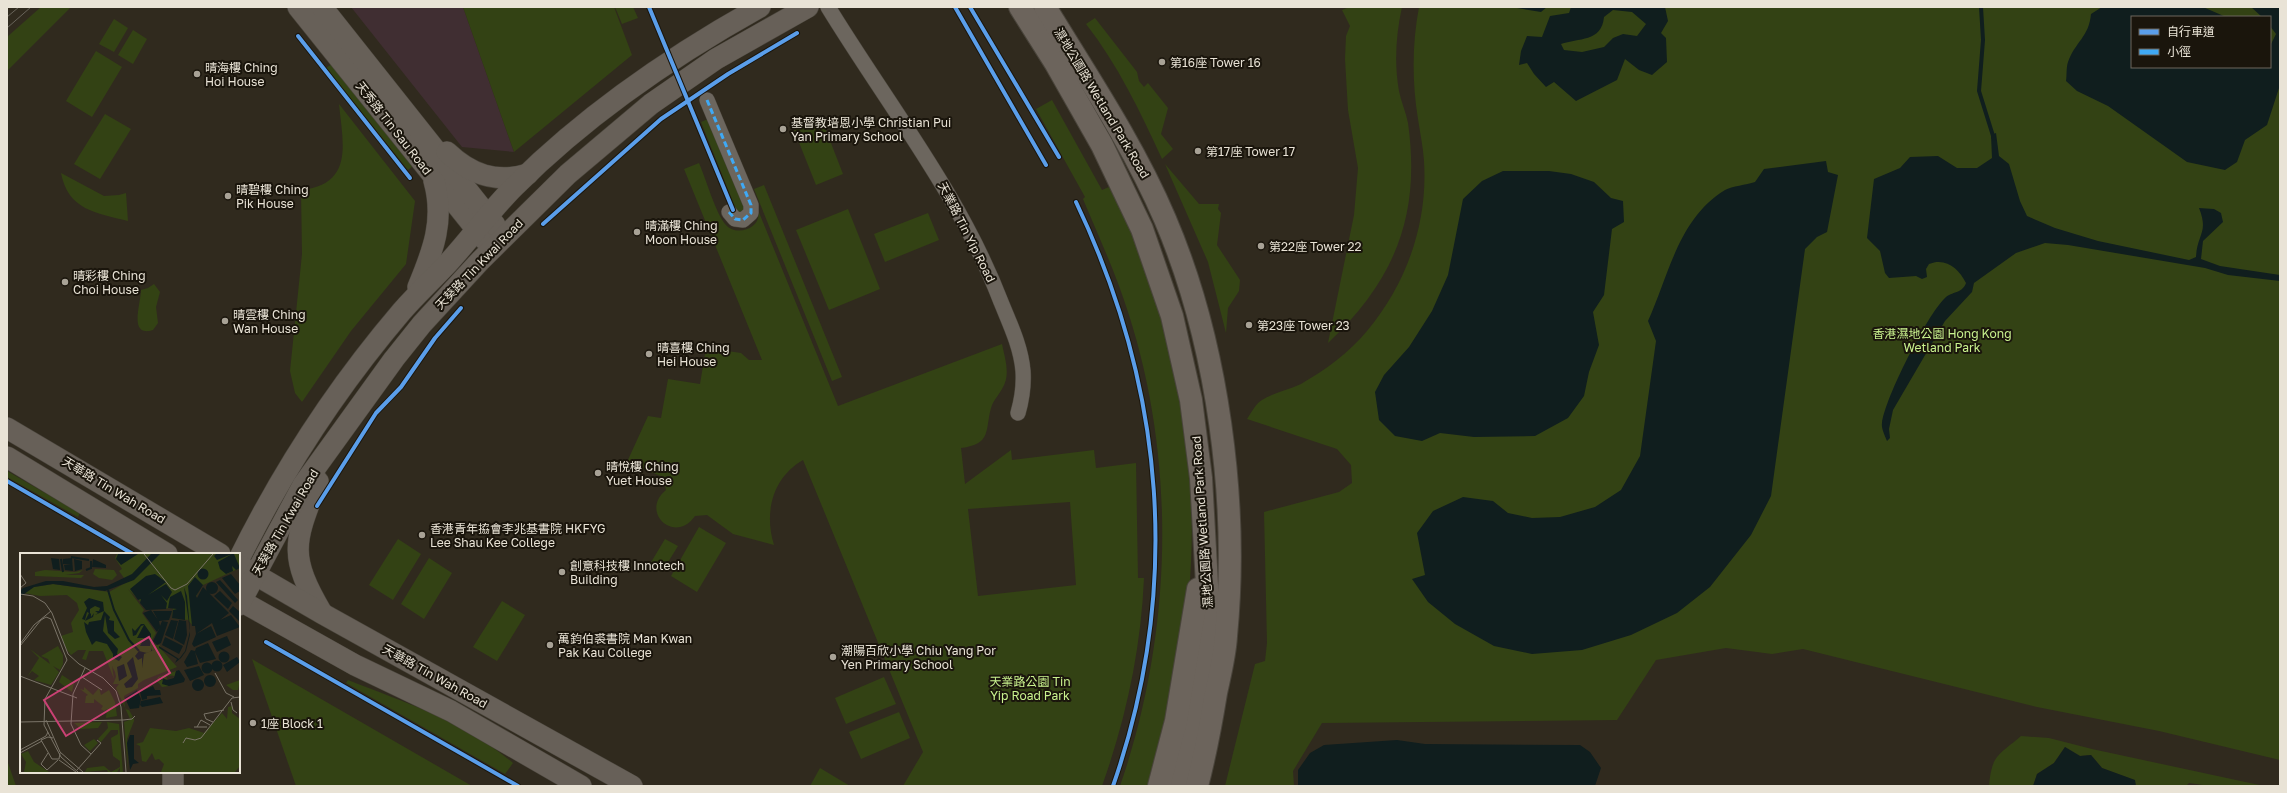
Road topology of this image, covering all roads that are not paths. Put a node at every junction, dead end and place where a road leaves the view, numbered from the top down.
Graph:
1 (298, 7) edge
2 (322, 7) edge
3 (760, 7) edge
4 (808, 7) edge
5 (828, 7) edge
6 (1007, 7) edge
7 (1020, 7) edge
8 (1045, 7) edge
9 (1056, 64) junction
10 (707, 100) dead end
11 (396, 101) junction
12 (528, 174) junction
13 (433, 176) junction
14 (729, 212) dead end
15 (481, 222) junction
16 (498, 242) junction
17 (414, 296) junction
18 (1018, 413) dead end
19 (7, 428) edge
20 (330, 449) junction
21 (7, 457) edge
22 (1205, 544) junction
23 (165, 553) edge
24 (218, 553) edge
25 (240, 558) edge
26 (247, 569) edge
27 (240, 602) edge
28 (323, 614) junction
29 (1225, 648) junction
30 (1201, 731) junction
31 (173, 773) edge
32 (173, 786) edge
33 (581, 786) edge
34 (632, 786) edge
35 (1159, 786) edge
36 (1180, 786) edge
37 (1196, 786) edge
38 (1211, 786) edge

1 - 13 street, 天秀路 Tin Sau Road
2 - 11 street, 天秀路 Tin Sau Road
3 - 12 street, 天葵路 Tin Kwai Road
4 - 16 street, 天葵路 Tin Kwai Road
5 - 18 street, 天業路 Tin Yip Road
6 - 9 main road
7 - 9 main road, 濕地公園路 Wetland Park Road
8 - 29 main road, 濕地公園路 Wetland Park Road
9 - 22 main road, 濕地公園路 Wetland Park Road
10 - 14 street
11 - 12 street
11 - 15 street, 天秀路 Tin Sau Road
12 - 15 street, 天葵路 Tin Kwai Road
13 - 15 street, 天秀路 Tin Sau Road
13 - 17 street
15 - 16 street, 天秀路 Tin Sau Road
15 - 17 street, 天葵路 Tin Kwai Road
16 - 20 street, 天葵路 Tin Kwai Road
17 - 25 street, 天葵路 Tin Kwai Road
19 - 24 street, 天華路 Tin Wah Road
20 - 26 street, 天葵路 Tin Kwai Road
20 - 28 street
21 - 23 street
22 - 30 main road, 濕地公園路 Wetland Park Road
22 - 35 main road
26 - 27 street, 天葵路 Tin Kwai Road
26 - 28 street, 天華路 Tin Wah Road
27 - 33 street, 天華路 Tin Wah Road
28 - 34 street, 天華路 Tin Wah Road
29 - 30 main road, 濕地公園路 Wetland Park Road
29 - 38 main road
30 - 36 main road, 濕地公園路 Wetland Park Road
30 - 37 main road, 濕地公園路 Wetland Park Road
31 - 32 street

